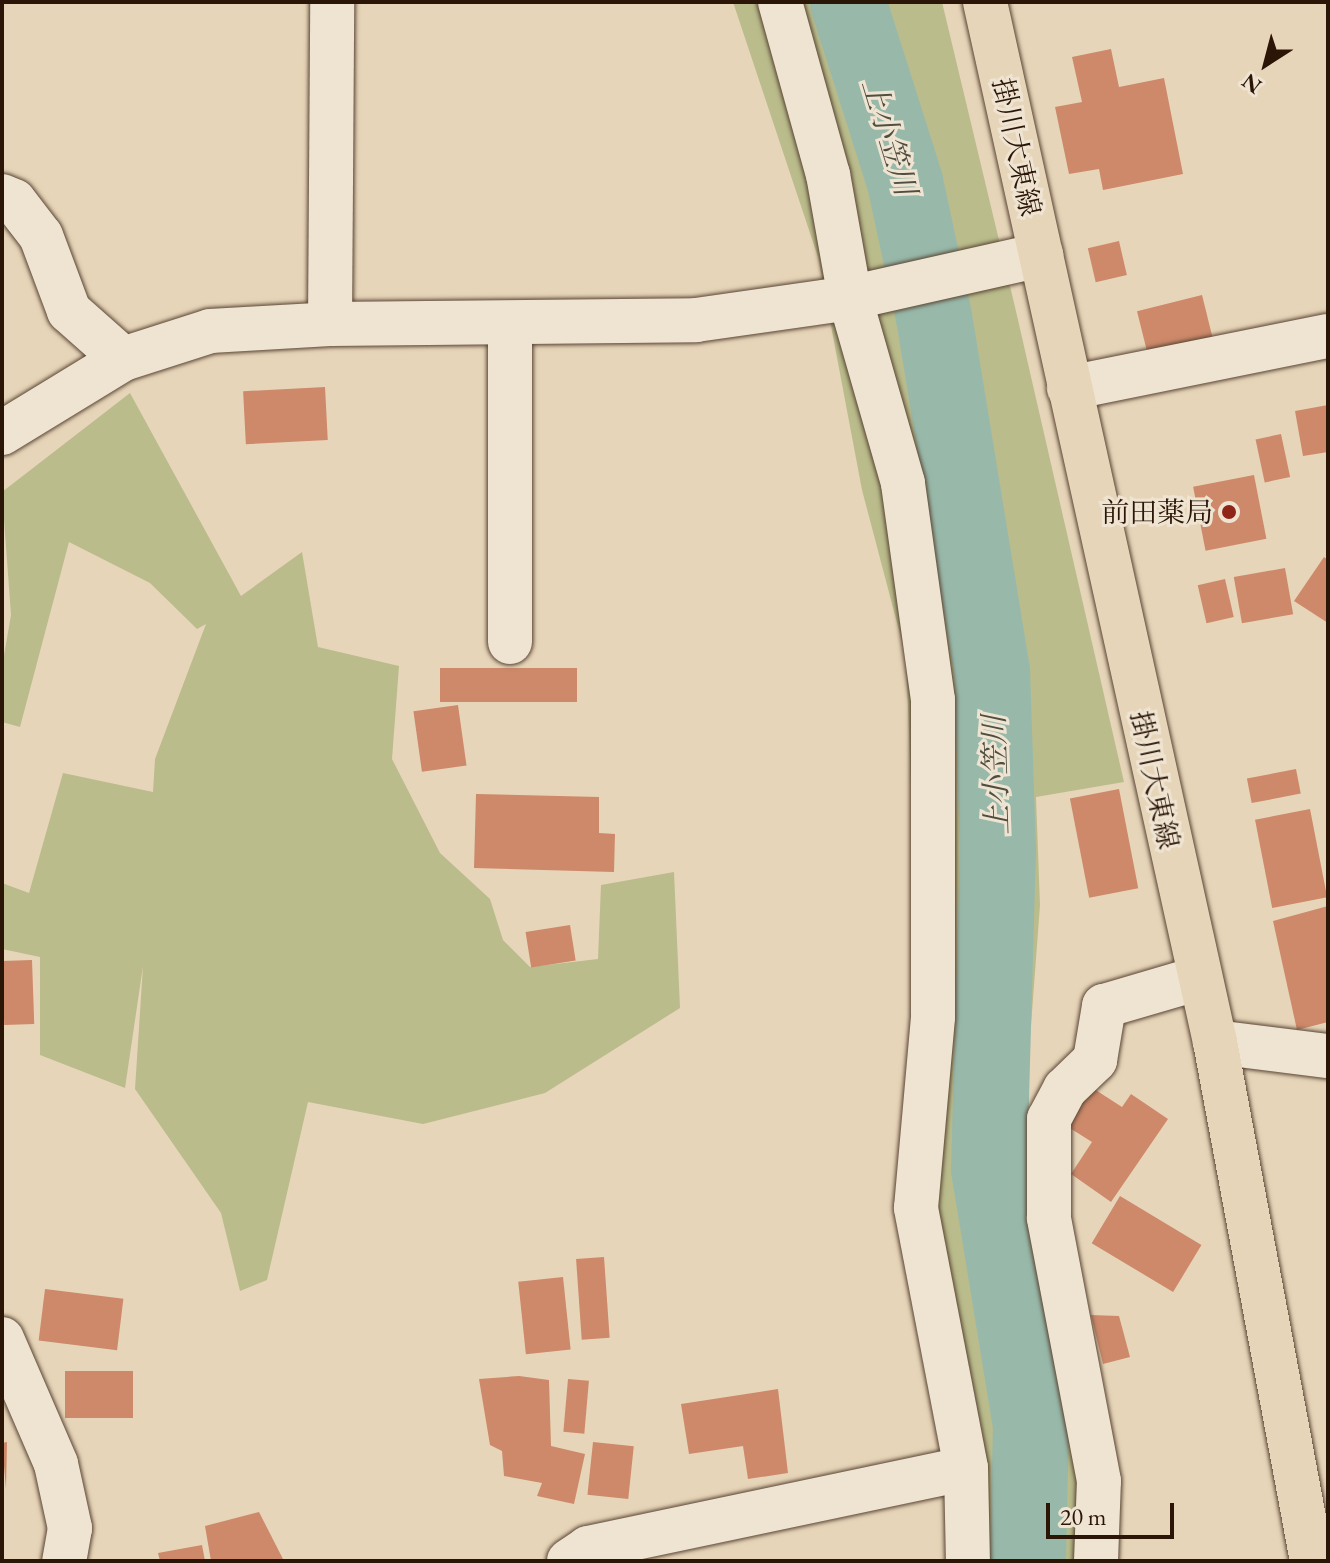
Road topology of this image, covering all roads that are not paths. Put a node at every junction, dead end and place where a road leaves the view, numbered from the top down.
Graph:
1 (332, 2) edge
2 (780, 2) edge
3 (985, 2) edge
4 (2, 196) edge
5 (1041, 255) junction
6 (858, 297) junction
7 (330, 324) junction
8 (510, 324) junction
9 (1328, 336) edge
10 (123, 359) junction
11 (1069, 388) junction
12 (2, 433) edge
13 (510, 642) dead end
14 (1199, 978) junction
15 (1215, 1042) junction
16 (1328, 1056) edge
17 (2, 1339) edge
18 (966, 1468) junction
19 (76, 1550) edge
20 (569, 1561) edge
21 (968, 1561) edge
22 (1096, 1561) edge
23 (1312, 1561) edge

1 - 7 street
2 - 6 street
3 - 5 main road, 掛川大東線
4 - 10 street
5 - 6 street
5 - 11 main road, 掛川大東線
6 - 8 street
6 - 18 street
7 - 8 street
7 - 10 street
8 - 13 street
9 - 11 street
10 - 12 street
11 - 14 main road, 掛川大東線
14 - 15 main road, 掛川大東線
14 - 22 street
15 - 16 street
15 - 23 main road, 掛川大東線
17 - 19 street
18 - 20 street
18 - 21 street

